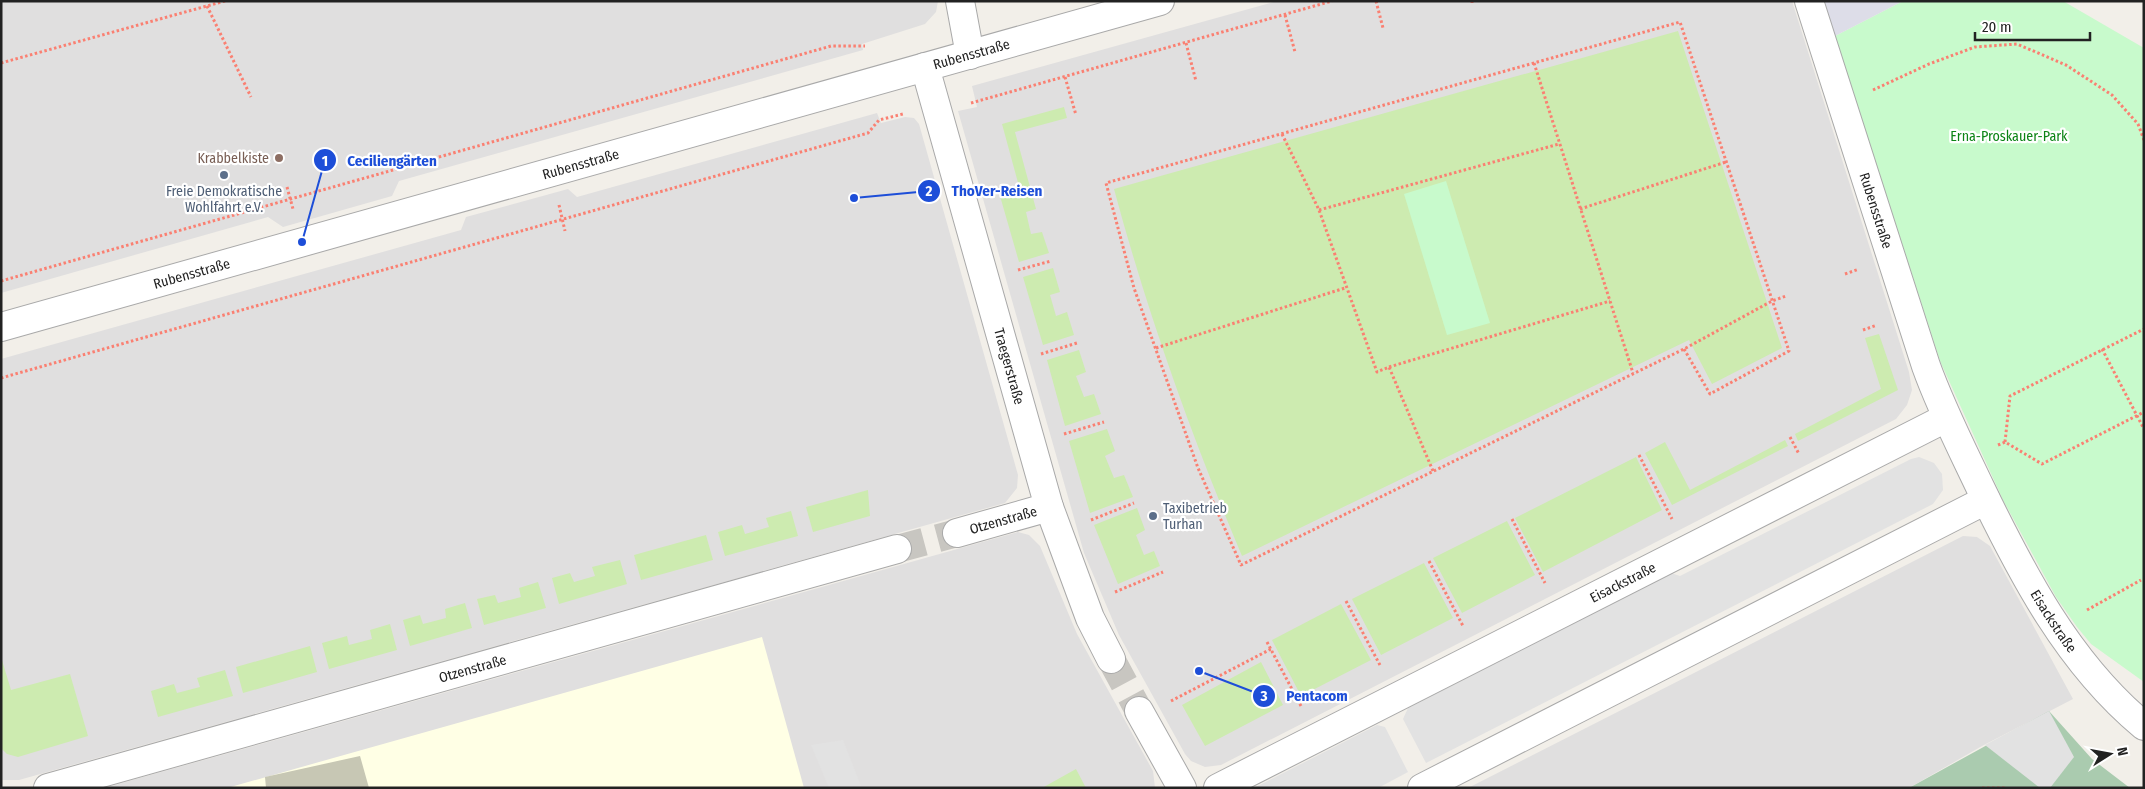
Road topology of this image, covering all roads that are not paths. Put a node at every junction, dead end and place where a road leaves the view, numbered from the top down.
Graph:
1 (960, 1) edge
2 (1160, 1) edge
3 (1809, 1) edge
4 (970, 55) junction
5 (925, 67) junction
6 (1, 327) edge
7 (1946, 418) junction
8 (1986, 500) junction
9 (1049, 507) junction
10 (957, 533) tunnel mouth
11 (897, 549) tunnel mouth
12 (1111, 659) tunnel mouth
13 (1139, 711) tunnel mouth
14 (2144, 726) edge
15 (48, 788) edge
16 (1182, 788) edge
17 (1218, 788) edge
18 (1422, 788) edge

1 - 4 street
2 - 4 street, Rubensstraße
3 - 7 street, Rubensstraße
4 - 5 street, Rubensstraße
5 - 6 street, Rubensstraße
5 - 9 street, Traegerstraße
7 - 8 street, Eisackstraße
7 - 17 street, Eisackstraße
8 - 14 street, Eisackstraße
8 - 18 street
9 - 10 street, Otzenstraße
9 - 12 street, Traegerstraße
11 - 15 street, Otzenstraße
13 - 16 street

